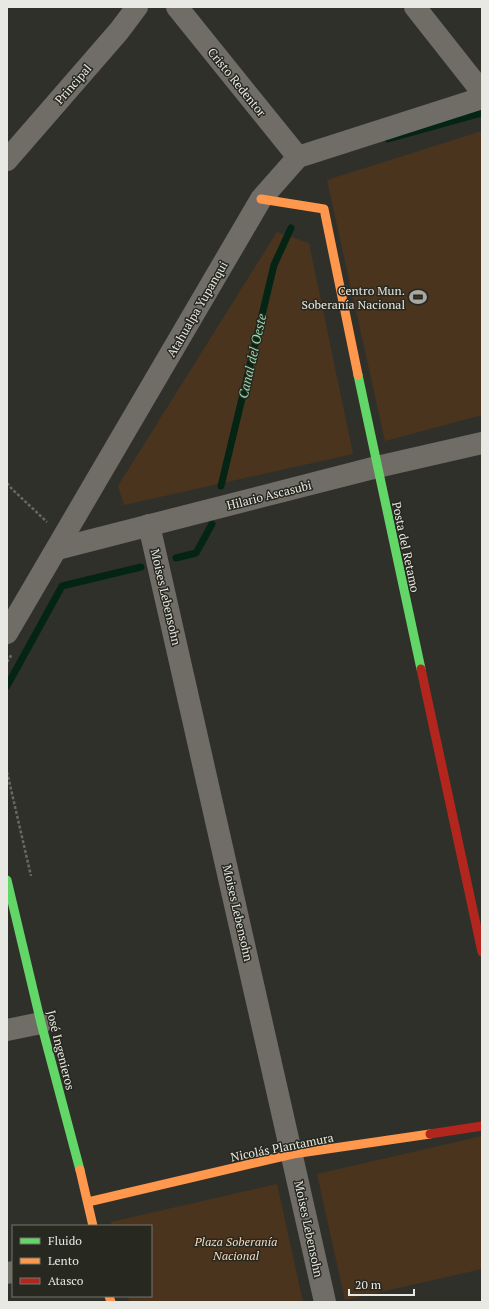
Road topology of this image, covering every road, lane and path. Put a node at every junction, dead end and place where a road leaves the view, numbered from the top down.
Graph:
1 (137, 7) edge
2 (177, 7) edge
3 (415, 7) edge
4 (482, 92) edge
5 (482, 98) edge
6 (298, 157) junction
7 (7, 160) edge
8 (261, 199) junction
9 (482, 443) edge
10 (377, 467) junction
11 (7, 483) edge
12 (149, 525) junction
13 (60, 543) junction
14 (7, 634) edge
15 (7, 880) edge
16 (482, 952) edge
17 (41, 1023) junction
18 (7, 1030) edge
19 (482, 1126) edge
20 (292, 1154) junction
21 (88, 1202) junction
22 (93, 1225) edge
23 (325, 1302) edge

1 - 7 street, Principal
2 - 6 street, Cristo Redentor
3 - 4 street
5 - 6 street
6 - 8 street, Atahualpa Yupanqui
8 - 10 street, Posta del Retamo
8 - 13 street, Atahualpa Yupanqui
9 - 10 street, Hilario Ascasubi
10 - 12 street, Hilario Ascasubi
10 - 16 street, Posta del Retamo
11 - 13 path
12 - 13 street, Hilario Ascasubi
12 - 20 street, Moises Lebensohn
13 - 14 street, Atahualpa Yupanqui
15 - 17 street, José Ingenieros
17 - 18 street
17 - 21 street, José Ingenieros
19 - 20 street, Nicolás Plantamura
20 - 21 street, Nicolás Plantamura
20 - 23 street, Moises Lebensohn
21 - 22 street, José Ingenieros

